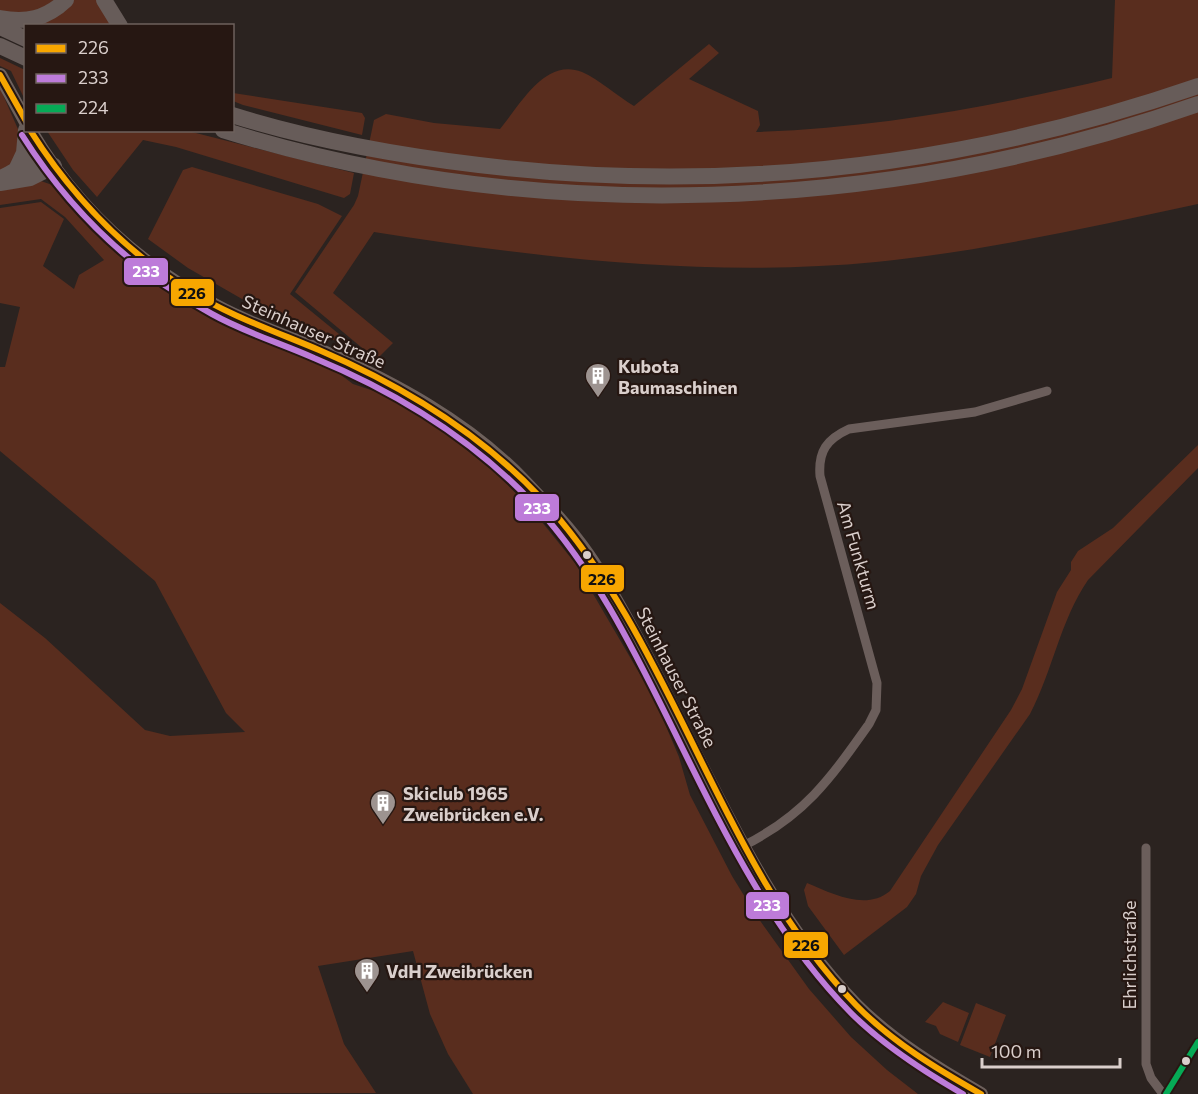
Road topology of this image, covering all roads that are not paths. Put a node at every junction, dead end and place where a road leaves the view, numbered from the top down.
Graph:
1 (66, 0) edge
2 (104, 0) edge
3 (0, 18) edge
4 (119, 24) edge
5 (0, 27) edge
6 (24, 38) edge
7 (0, 46) edge
8 (24, 57) edge
9 (0, 75) edge
10 (1198, 86) edge
11 (1198, 104) edge
12 (237, 115) edge
13 (24, 118) edge
14 (28, 132) edge
15 (29, 132) edge
16 (231, 132) edge
17 (54, 166) junction
18 (16, 170) junction
19 (0, 178) edge
20 (0, 183) edge
21 (1047, 391) dead end
22 (743, 846) junction
23 (1146, 848) dead end
24 (1198, 1042) edge
25 (981, 1094) edge
26 (1164, 1094) edge

1 - 3 highway
2 - 4 highway
5 - 6 highway
7 - 8 highway
9 - 13 main road
10 - 12 highway
11 - 16 highway
14 - 18 highway
15 - 17 main road, Steinhauser Straße
17 - 18 highway
17 - 20 highway
17 - 22 main road, Steinhauser Straße
18 - 19 highway
21 - 22 street, Am Funkturm
22 - 25 main road, Steinhauser Straße
23 - 26 street, Ehrlichstraße
24 - 26 street

